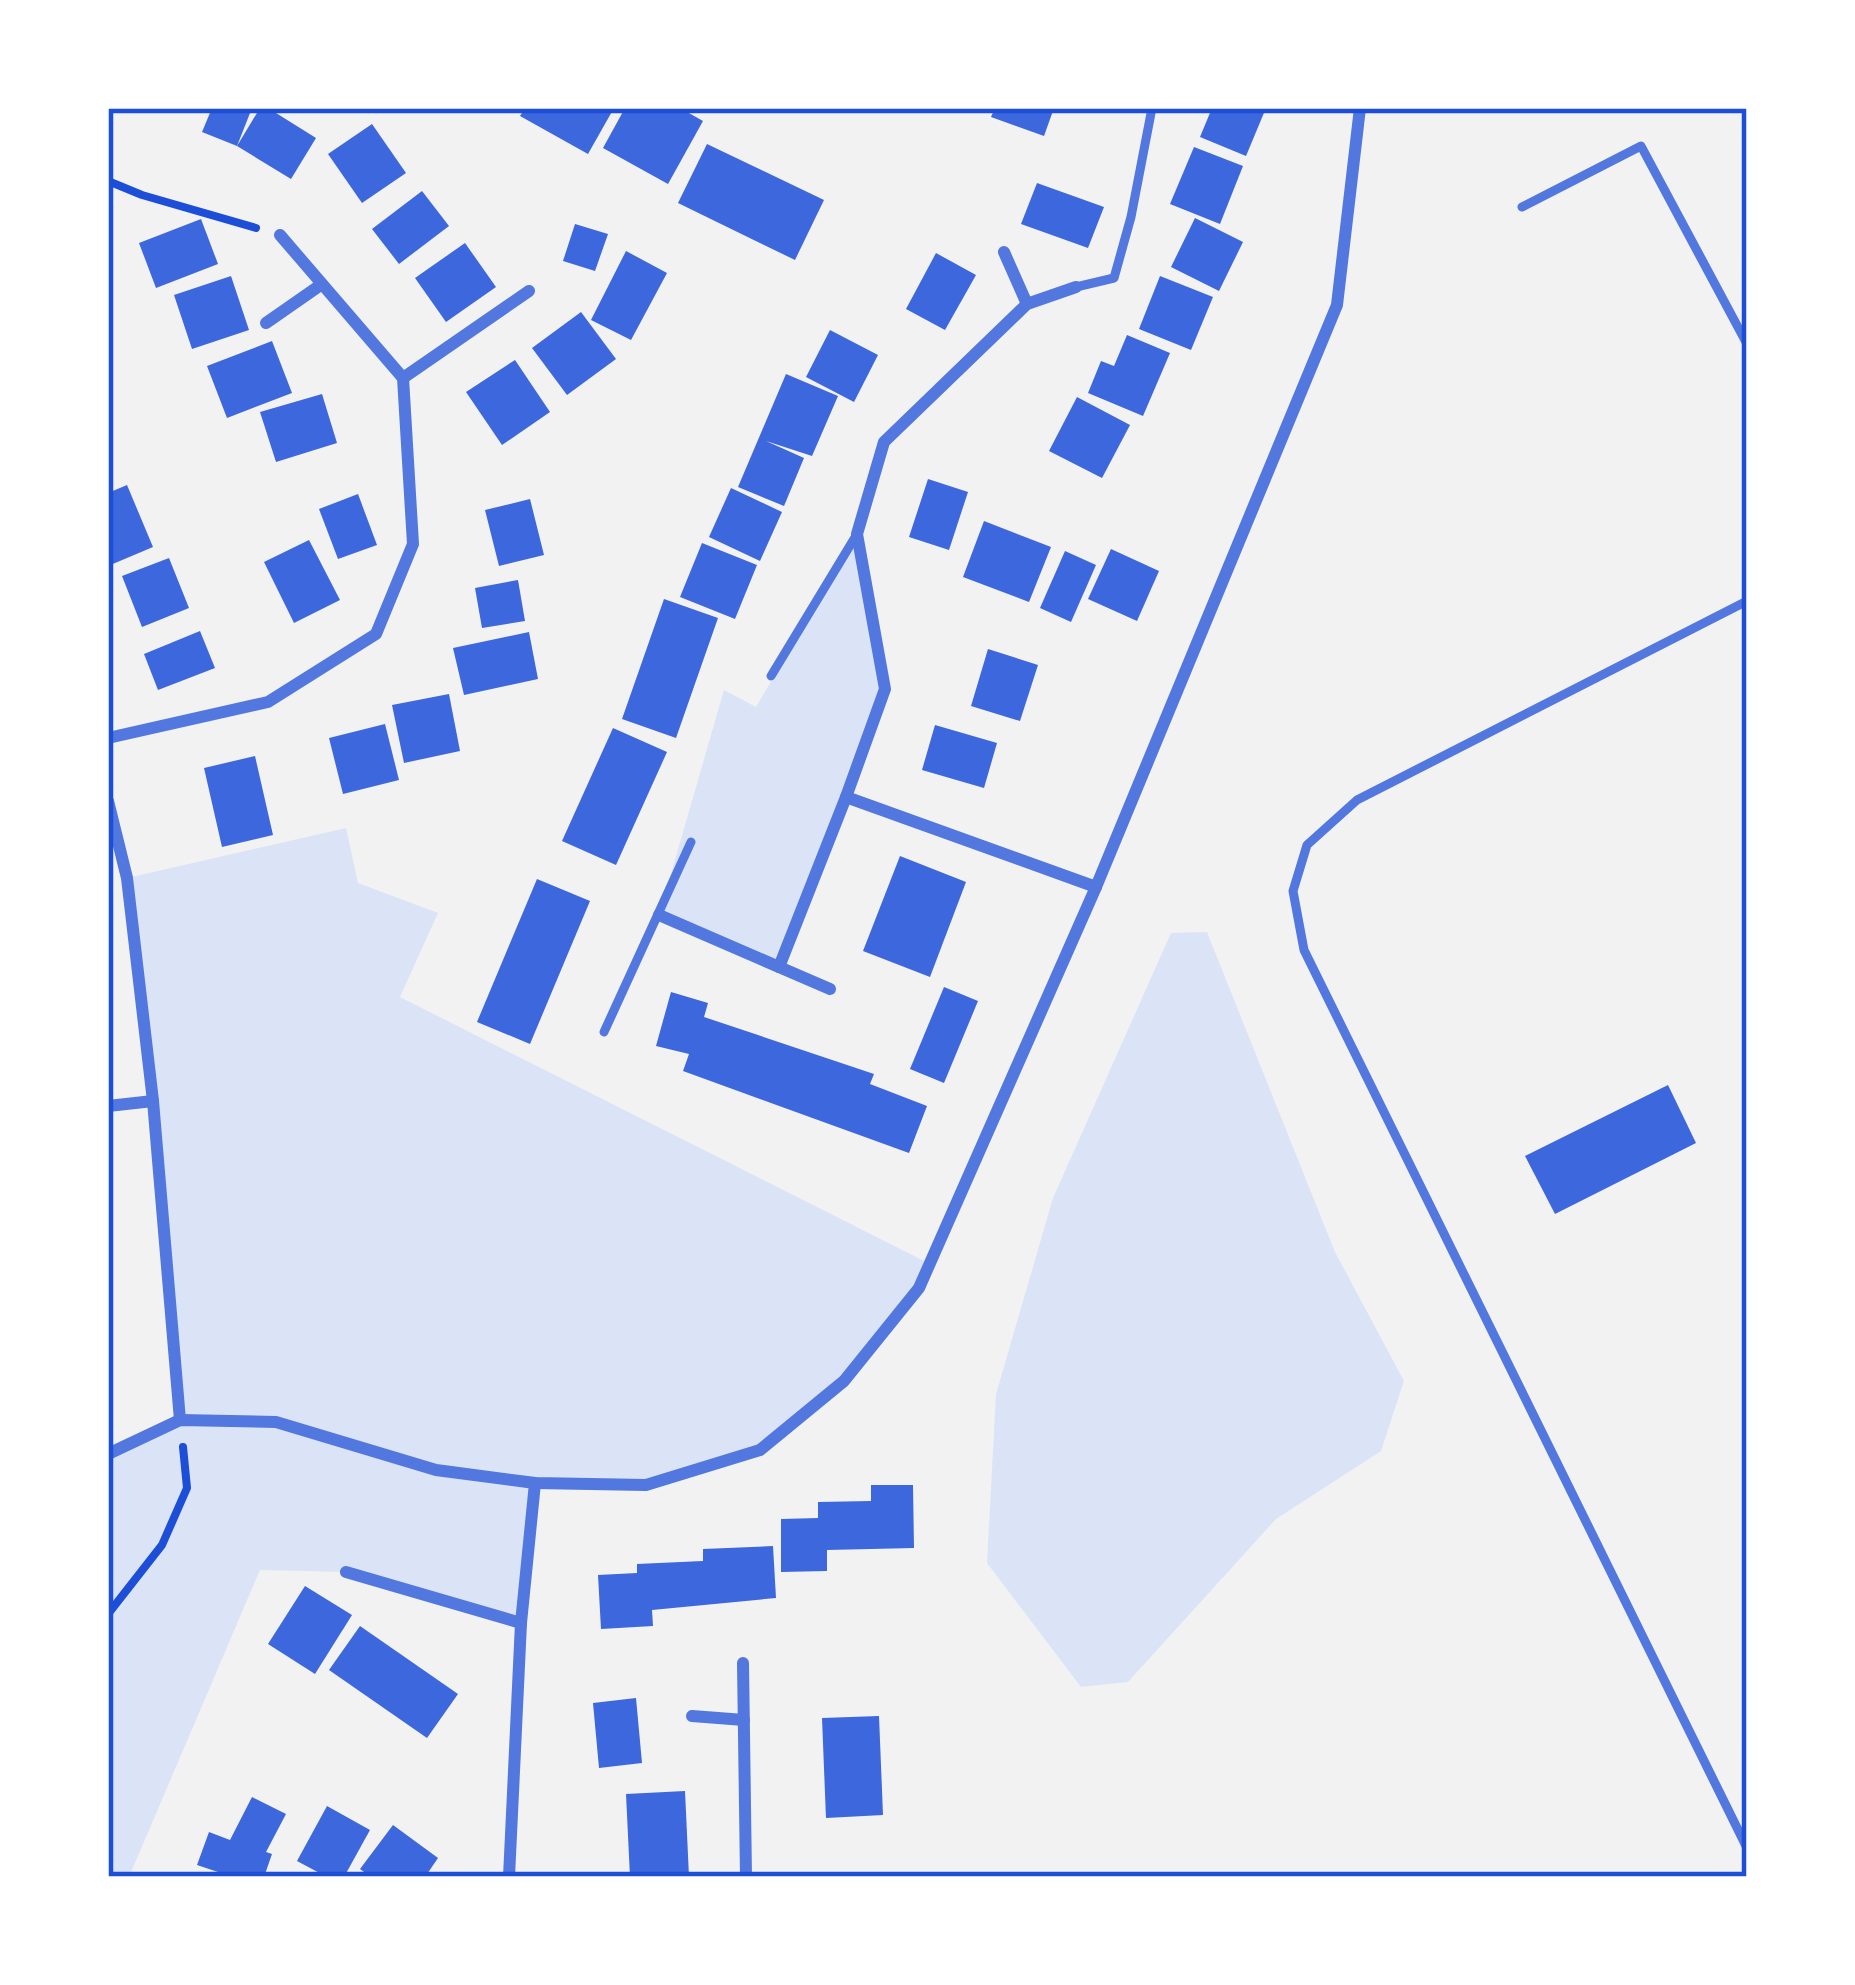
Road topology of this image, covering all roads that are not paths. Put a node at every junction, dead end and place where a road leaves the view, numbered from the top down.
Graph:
1 (1152, 108) edge
2 (1360, 108) edge
3 (1522, 207) dead end
4 (280, 235) road end
5 (1004, 252) dead end
6 (322, 284) junction
7 (1076, 287) joint
8 (529, 291) dead end
9 (1028, 304) junction
10 (266, 323) dead end
11 (1747, 344) edge
12 (403, 378) junction
13 (857, 534) junction
14 (1747, 601) edge
15 (771, 676) dead end
16 (108, 738) edge
17 (847, 797) junction
18 (108, 801) edge
19 (691, 842) dead end
20 (1096, 887) junction
21 (659, 915) junction
22 (779, 967) junction
23 (830, 988) dead end
24 (604, 1032) dead end
25 (153, 1101) junction
26 (108, 1106) edge
27 (180, 1420) junction
28 (108, 1454) edge
29 (536, 1483) junction
30 (346, 1572) dead end
31 (520, 1623) junction
32 (743, 1663) dead end
33 (692, 1716) dead end
34 (744, 1720) junction
35 (1747, 1848) edge
36 (509, 1877) edge
37 (746, 1877) edge

1 - 7 lane
2 - 20 street
3 - 11 lane
4 - 6 street
5 - 9 street
6 - 10 street
6 - 12 street
7 - 9 street
8 - 12 street
9 - 13 street
12 - 16 street
13 - 15 lane
13 - 17 street
14 - 35 lane
17 - 20 street
17 - 22 street
18 - 25 street
19 - 21 lane
20 - 29 street
21 - 22 street
21 - 24 lane
22 - 23 street
25 - 26 street
25 - 27 street
27 - 28 street
27 - 29 street
29 - 31 street
30 - 31 street
31 - 36 street
32 - 34 street
33 - 34 street
34 - 37 street

